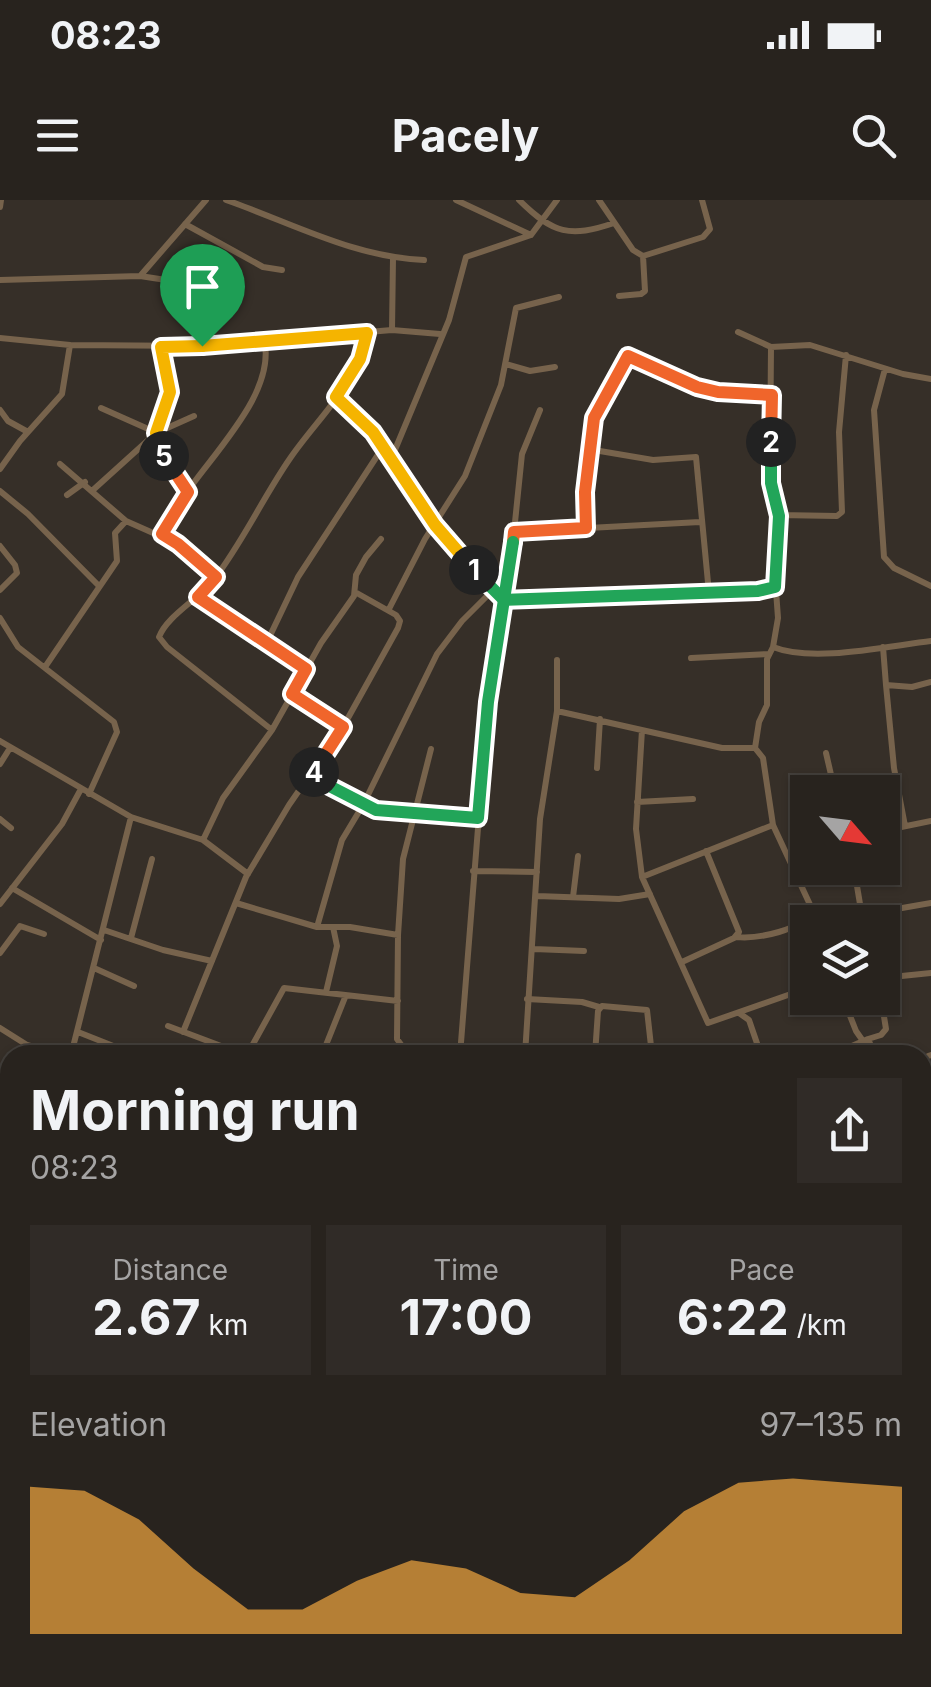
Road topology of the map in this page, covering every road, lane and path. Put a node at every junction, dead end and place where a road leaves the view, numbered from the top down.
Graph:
1 (206, 200) edge
2 (226, 200) edge
3 (266, 200) edge
4 (456, 200) edge
5 (520, 200) edge
6 (557, 200) edge
7 (599, 200) edge
8 (702, 200) edge
9 (260, 212) junction
10 (544, 221) junction
11 (614, 223) junction
12 (185, 224) junction
13 (531, 235) junction
14 (642, 256) junction
15 (393, 258) junction
16 (424, 260) dead end
17 (282, 270) dead end
18 (140, 276) junction
19 (0, 280) edge
20 (179, 282) dead end
21 (619, 296) dead end
22 (560, 298) dead end
23 (392, 330) junction
24 (738, 332) dead end
25 (367, 333) junction
26 (440, 334) junction
27 (0, 338) edge
28 (264, 339) junction
29 (70, 345) junction
30 (161, 347) junction
31 (772, 348) junction
32 (846, 355) junction
33 (506, 364) junction
34 (555, 367) dead end
35 (884, 369) junction
36 (931, 378) edge
37 (772, 395) junction
38 (336, 397) junction
39 (100, 408) dead end
40 (0, 410) edge
41 (540, 410) dead end
42 (194, 416) dead end
43 (28, 432) junction
44 (156, 433) junction
45 (383, 447) junction
46 (588, 449) junction
47 (392, 457) junction
48 (60, 464) dead end
49 (0, 469) edge
50 (84, 482) junction
51 (93, 490) junction
52 (0, 491) edge
53 (188, 492) junction
54 (67, 495) dead end
55 (779, 516) junction
56 (126, 521) junction
57 (700, 522) junction
58 (435, 525) junction
59 (586, 528) junction
60 (514, 532) junction
61 (162, 534) junction
62 (380, 540) dead end
63 (0, 546) edge
64 (216, 577) junction
65 (98, 585) junction
66 (931, 586) edge
67 (775, 587) junction
68 (0, 590) edge
69 (493, 591) junction
70 (356, 592) junction
71 (708, 592) junction
72 (198, 597) junction
73 (504, 600) junction
74 (389, 609) junction
75 (0, 618) edge
76 (931, 641) edge
77 (267, 642) junction
78 (882, 646) junction
79 (771, 650) junction
80 (690, 658) dead end
81 (557, 660) dead end
82 (45, 667) junction
83 (306, 669) junction
84 (931, 682) edge
85 (886, 686) junction
86 (292, 694) junction
87 (557, 710) junction
88 (600, 719) junction
89 (343, 727) junction
90 (272, 730) junction
91 (642, 730) junction
92 (0, 741) edge
93 (10, 748) junction
94 (755, 748) junction
95 (431, 749) dead end
96 (826, 753) dead end
97 (0, 764) edge
98 (598, 768) dead end
99 (831, 775) edge
100 (310, 776) junction
101 (85, 791) junction
102 (693, 799) dead end
103 (637, 802) junction
104 (363, 804) junction
105 (413, 815) junction
106 (131, 817) junction
107 (0, 818) edge
108 (478, 818) junction
109 (931, 821) edge
110 (773, 825) junction
111 (905, 826) junction
112 (900, 827) edge
113 (12, 828) dead end
114 (203, 840) junction
115 (706, 851) junction
116 (578, 856) dead end
117 (152, 858) dead end
118 (473, 871) junction
119 (537, 872) junction
120 (248, 874) junction
121 (642, 877) junction
122 (12, 888) junction
123 (650, 894) junction
124 (536, 896) junction
125 (573, 897) junction
126 (931, 902) edge
127 (236, 903) junction
128 (0, 904) edge
129 (900, 910) edge
130 (317, 926) junction
131 (333, 927) junction
132 (104, 930) junction
133 (44, 934) dead end
134 (398, 935) junction
135 (736, 937) junction
136 (131, 938) junction
137 (101, 940) junction
138 (534, 949) junction
139 (0, 952) edge
140 (584, 952) dead end
141 (212, 961) junction
142 (682, 962) junction
143 (94, 968) junction
144 (931, 973) edge
145 (900, 976) edge
146 (134, 986) dead end
147 (326, 992) junction
148 (346, 994) junction
149 (790, 994) edge
150 (527, 999) junction
151 (398, 1001) junction
152 (599, 1007) junction
153 (738, 1012) junction
154 (850, 1015) edge
155 (884, 1015) edge
156 (168, 1026) dead end
157 (0, 1028) edge
158 (78, 1032) junction
159 (184, 1032) junction
160 (866, 1040) junction
161 (26, 1045) edge
162 (75, 1045) edge
163 (111, 1045) edge
164 (219, 1045) edge
165 (252, 1045) edge
166 (326, 1045) edge
167 (412, 1045) edge
168 (461, 1045) edge
169 (525, 1045) edge
170 (596, 1045) edge
171 (651, 1045) edge
172 (758, 1045) edge
173 (854, 1045) edge
174 (869, 1045) edge

1 - 12 street
2 - 9 street
3 - 9 street
4 - 13 street
5 - 10 street
6 - 10 street
7 - 11 street
8 - 14 street
9 - 15 street
10 - 11 street
10 - 13 street
11 - 14 street
12 - 17 street
12 - 18 street
13 - 26 street
14 - 21 street
15 - 16 street
15 - 23 street
18 - 19 street
18 - 20 street
22 - 33 street
23 - 25 street
23 - 26 street
24 - 31 street
25 - 28 street
25 - 38 street
26 - 47 street
27 - 29 street
28 - 30 street
28 - 53 street
29 - 30 street
29 - 43 street
30 - 44 street
31 - 32 street
31 - 37 street
32 - 35 street
32 - 55 street
33 - 34 street
33 - 58 street
35 - 36 street
35 - 66 street
37 - 46 street
37 - 55 street
38 - 45 street
38 - 64 street
39 - 44 street
40 - 43 street
41 - 60 street
42 - 44 street
43 - 49 street
44 - 51 street
44 - 53 street
45 - 47 street
45 - 77 street
46 - 57 street
46 - 59 street
47 - 58 street
48 - 50 street
50 - 51 street
50 - 54 street
51 - 56 street
52 - 65 street
53 - 61 street
55 - 67 street
56 - 61 street
56 - 65 street
57 - 59 street
57 - 71 street
58 - 69 street
58 - 74 street
59 - 60 street
60 - 73 street
61 - 64 street
62 - 70 street
63 - 68 street
64 - 72 street
65 - 82 street
67 - 71 street
67 - 79 street
69 - 73 street
69 - 104 street
70 - 74 street
70 - 83 street
71 - 73 street
72 - 77 street
72 - 90 street
73 - 108 street
74 - 89 street
75 - 82 street
76 - 78 street
77 - 83 street
78 - 79 street
78 - 85 street
79 - 80 street
79 - 94 street
81 - 87 street
82 - 101 street
83 - 86 street
84 - 85 street
85 - 111 street
86 - 89 street
86 - 90 street
87 - 88 street
87 - 119 street
88 - 91 street
88 - 98 street
89 - 100 street
90 - 114 street
91 - 94 street
91 - 103 street
92 - 93 street
93 - 97 street
93 - 101 street
94 - 110 street
95 - 105 street
96 - 99 street
100 - 104 street
100 - 120 street
101 - 106 street
101 - 122 street
102 - 103 street
103 - 121 street
104 - 105 street
104 - 130 street
105 - 108 street
105 - 134 street
106 - 114 street
106 - 132 street
107 - 113 street
108 - 118 street
109 - 111 street
110 - 115 street
110 - 135 street
111 - 112 street
114 - 120 street
115 - 121 street
115 - 135 street
116 - 125 street
117 - 136 street
118 - 119 street
118 - 168 street
119 - 124 street
120 - 127 street
121 - 123 street
122 - 128 street
122 - 137 street
123 - 125 street
123 - 142 street
124 - 125 street
124 - 138 street
126 - 129 street
127 - 130 street
127 - 141 street
130 - 131 street
131 - 134 street
131 - 147 street
132 - 136 street
132 - 137 street
133 - 139 street
134 - 151 street
135 - 142 street
136 - 141 street
137 - 143 street
138 - 140 street
138 - 150 street
141 - 159 street
142 - 153 street
143 - 146 street
143 - 158 street
144 - 145 street
147 - 148 street
147 - 165 street
148 - 151 street
148 - 166 street
149 - 153 street
150 - 152 street
150 - 169 street
151 - 167 street
152 - 170 street
152 - 171 street
153 - 172 street
154 - 160 street
155 - 160 street
156 - 159 street
157 - 161 street
158 - 162 street
158 - 163 street
159 - 164 street
160 - 173 street
160 - 174 street

